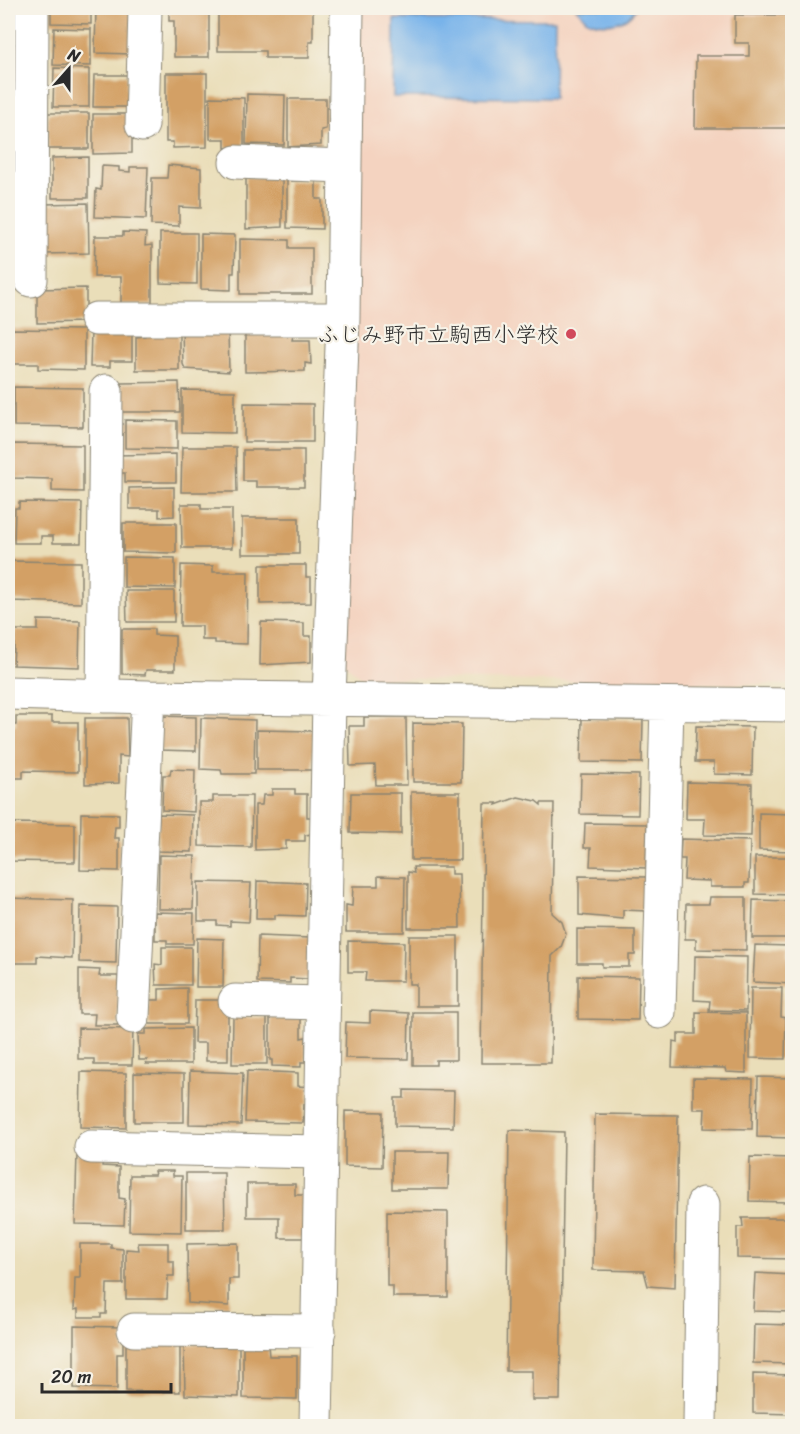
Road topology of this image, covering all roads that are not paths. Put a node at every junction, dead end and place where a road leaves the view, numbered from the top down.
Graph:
1 (32, 8) edge
2 (145, 8) edge
3 (347, 8) edge
4 (142, 125) dead end
5 (236, 162) dead end
6 (345, 166) junction
7 (31, 280) dead end
8 (96, 319) dead end
9 (343, 319) junction
10 (106, 392) dead end
11 (8, 693) edge
12 (103, 696) junction
13 (148, 697) junction
14 (329, 698) junction
15 (667, 705) junction
16 (792, 705) edge
17 (235, 1001) dead end
18 (323, 1003) junction
19 (659, 1012) dead end
20 (133, 1017) dead end
21 (91, 1147) dead end
22 (320, 1152) junction
23 (703, 1204) dead end
24 (134, 1330) dead end
25 (319, 1331) junction
26 (316, 1426) edge
27 (700, 1426) edge

1 - 7 street
2 - 4 street
3 - 6 street
5 - 6 street
6 - 9 street
8 - 9 street
9 - 14 street
10 - 12 street
11 - 12 street
12 - 13 street
13 - 14 street
13 - 20 street
14 - 15 street
14 - 18 street
15 - 16 street
15 - 19 street
17 - 18 street
18 - 22 street
21 - 22 street
22 - 25 street
23 - 27 street
24 - 25 street
25 - 26 street

